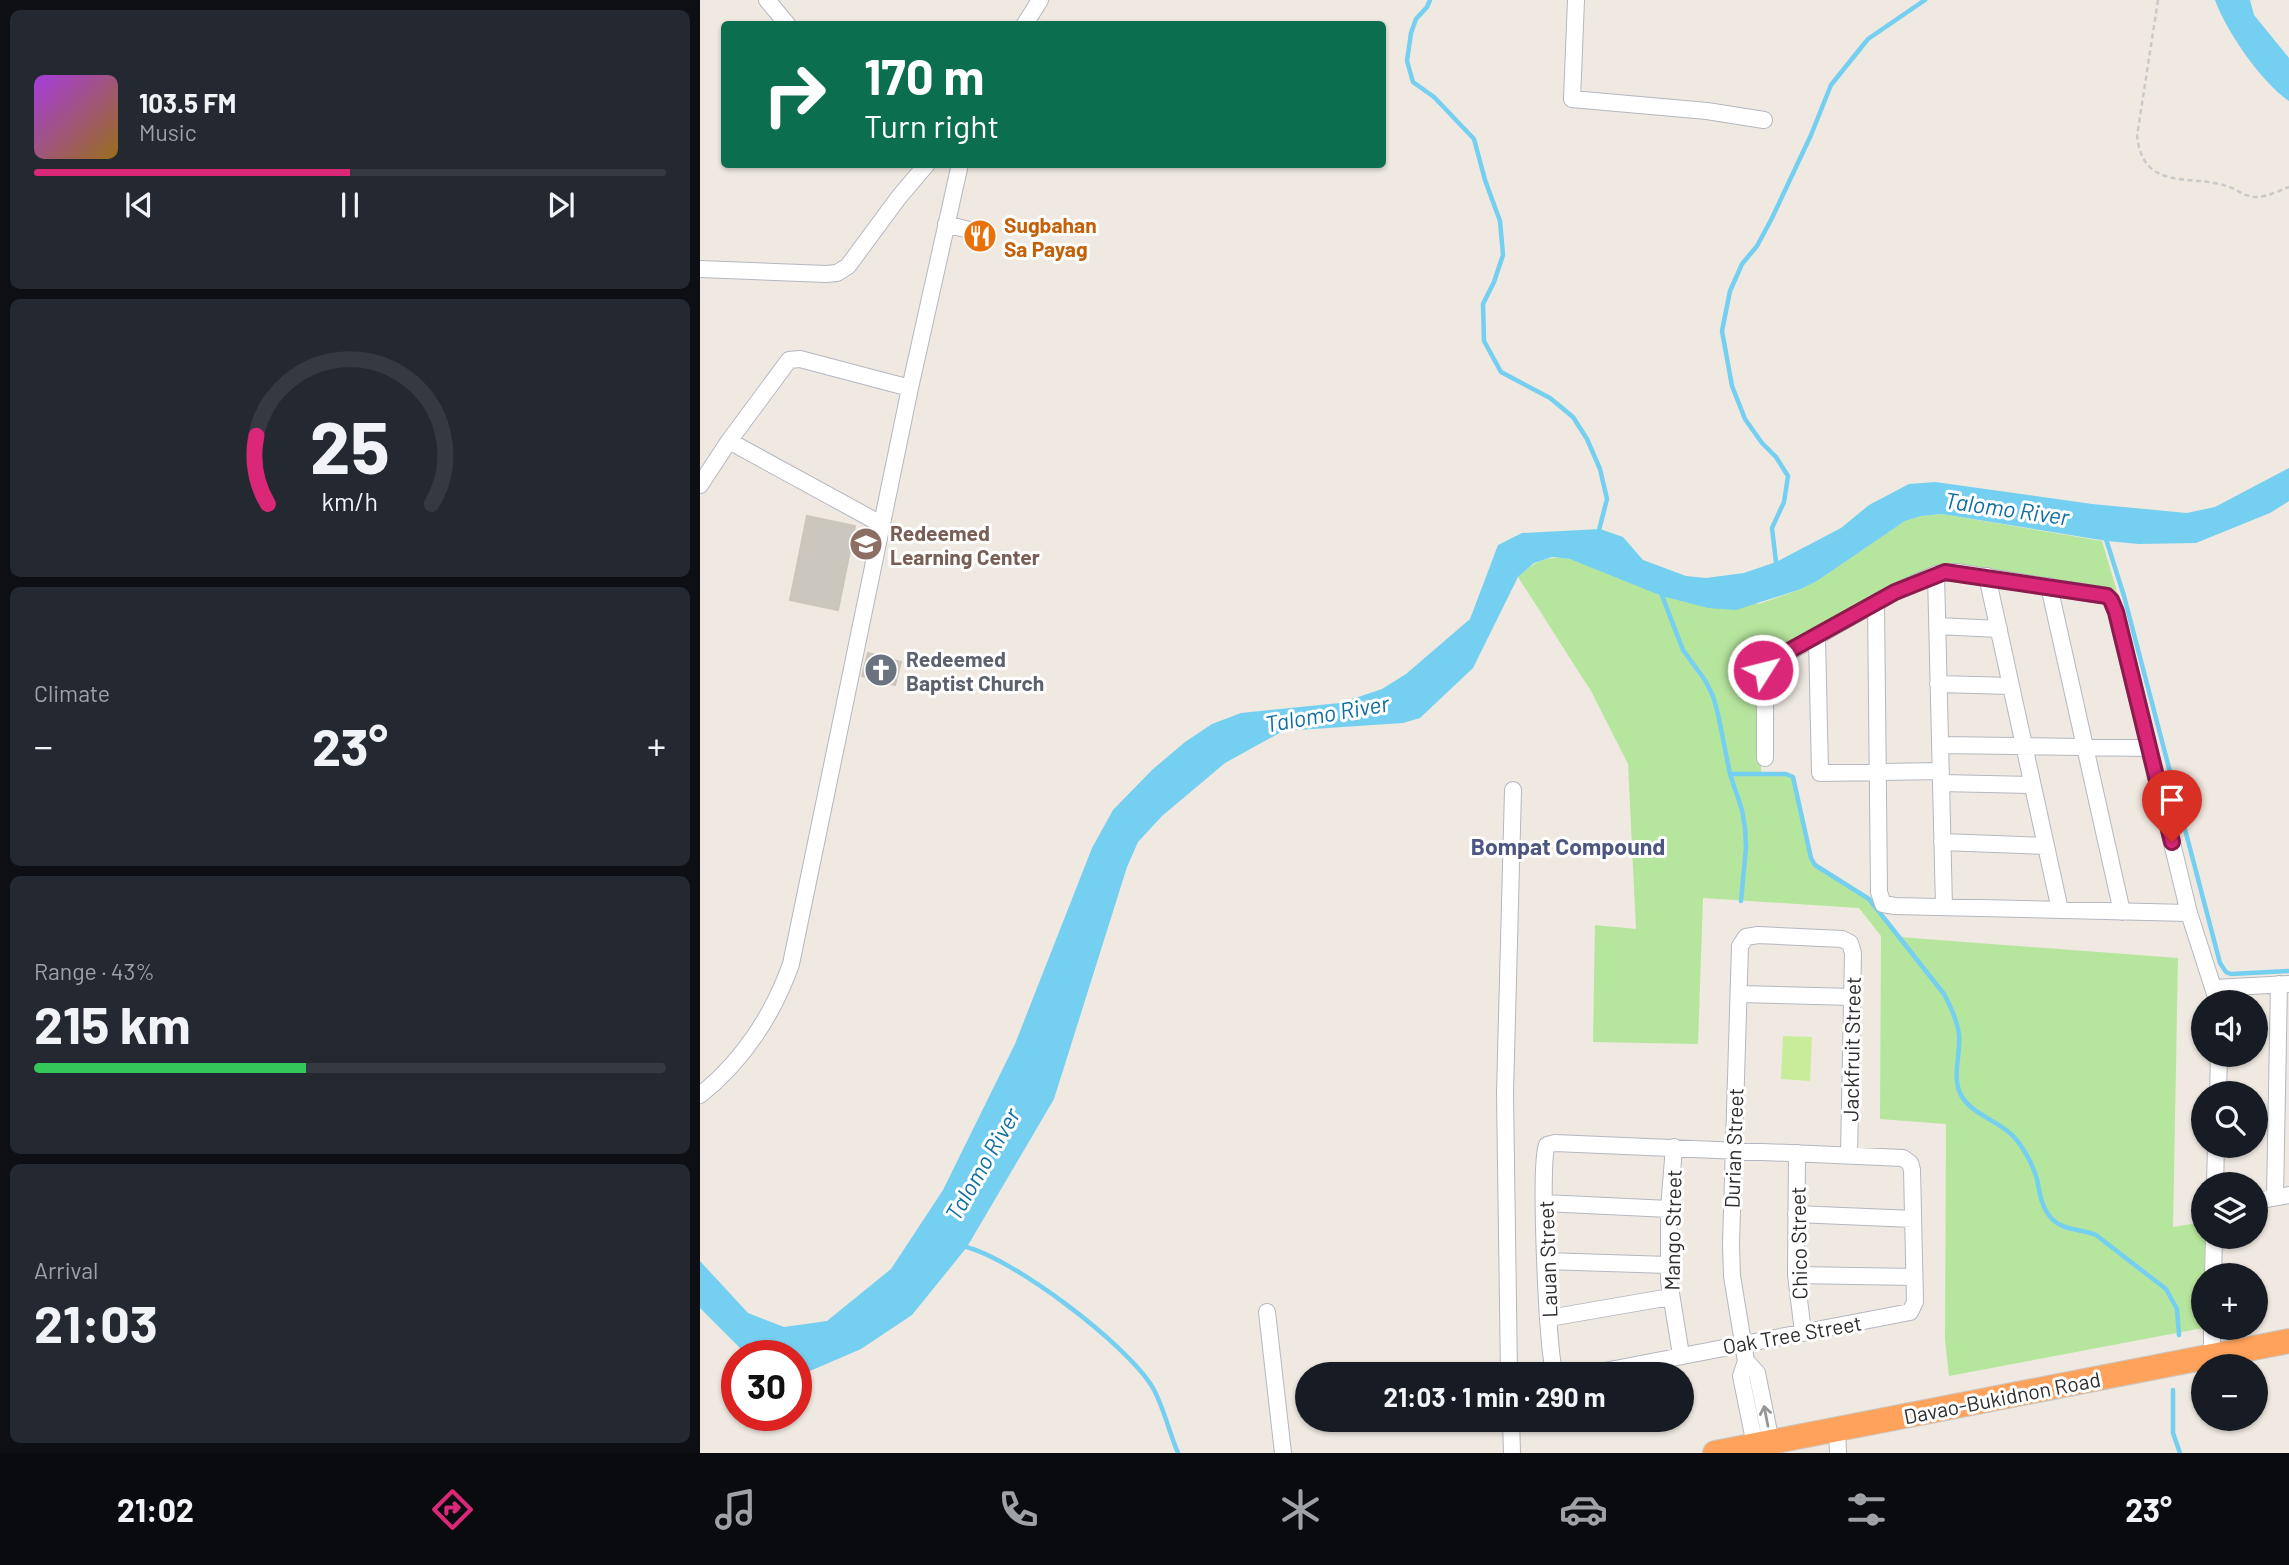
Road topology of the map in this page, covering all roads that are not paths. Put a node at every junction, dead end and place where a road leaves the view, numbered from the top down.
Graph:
1 (767, 0) edge
2 (1040, 0) edge
3 (1576, 0) edge
4 (784, 21) edge
5 (1026, 21) edge
6 (1764, 120) dead end
7 (924, 168) edge
8 (959, 168) edge
9 (946, 224) junction
10 (988, 234) dead end
11 (700, 269) edge
12 (910, 388) junction
13 (729, 441) junction
14 (700, 485) edge
15 (881, 524) junction
16 (1936, 574) junction
17 (1987, 576) junction
18 (2049, 586) junction
19 (1876, 603) junction
20 (1937, 626) junction
21 (1999, 629) junction
22 (1817, 637) junction
23 (1938, 684) junction
24 (2011, 685) junction
25 (1940, 745) junction
26 (2024, 747) junction
27 (2085, 748) junction
28 (2149, 748) junction
29 (1765, 758) dead end
30 (1878, 772) junction
31 (1941, 777) junction
32 (2032, 785) junction
33 (1513, 790) dead end
34 (1942, 842) junction
35 (2046, 846) junction
36 (1944, 907) junction
37 (2060, 910) junction
38 (2122, 912) junction
39 (2189, 913) junction
40 (1850, 943) joint
41 (2284, 984) edge
42 (2214, 990) edge
43 (2250, 990) edge
44 (1739, 994) junction
45 (1852, 997) junction
46 (700, 1095) edge
47 (1674, 1147) junction
48 (1732, 1150) junction
49 (1797, 1153) junction
50 (1849, 1156) junction
51 (2282, 1196) edge
52 (1544, 1203) junction
53 (1669, 1209) junction
54 (1796, 1214) junction
55 (1913, 1219) junction
56 (1546, 1261) junction
57 (1668, 1265) junction
58 (1796, 1275) junction
59 (1914, 1277) junction
60 (1670, 1297) junction
61 (1267, 1312) dead end
62 (1549, 1318) junction
63 (1803, 1332) junction
64 (2289, 1341) edge
65 (1743, 1343) junction
66 (2222, 1354) edge
67 (1681, 1355) junction
68 (2191, 1361) edge
69 (1509, 1362) edge
70 (1554, 1362) edge
71 (1647, 1362) edge
72 (1511, 1432) edge
73 (1838, 1441) edge
74 (1763, 1444) junction
75 (1283, 1453) edge
76 (1512, 1453) edge
77 (1715, 1453) edge

1 - 4 street
2 - 5 street
3 - 6 street
7 - 11 street
8 - 9 street
9 - 10 street
9 - 12 street
12 - 13 street
12 - 15 street
13 - 14 street
13 - 15 street
15 - 46 street
16 - 17 street
16 - 19 street
16 - 20 street
17 - 18 street
17 - 21 street
18 - 27 street
18 - 28 street
19 - 22 street
19 - 30 street
20 - 21 street
20 - 23 street
21 - 24 street
22 - 29 street
22 - 30 street
23 - 24 street
23 - 25 street
24 - 26 street
25 - 26 street
25 - 31 street
26 - 27 street
26 - 32 street
27 - 28 street
27 - 38 street
28 - 39 street
30 - 31 street
30 - 36 street
31 - 32 street
31 - 34 street
32 - 35 street
33 - 69 street
34 - 35 street
34 - 36 street
35 - 37 street
36 - 37 street
37 - 38 street
38 - 39 street
39 - 42 street
40 - 44 street, Durian Street
40 - 45 street, Jackfruit Street
41 - 43 street
41 - 51 street
44 - 45 street
44 - 48 street, Durian Street
45 - 50 street, Jackfruit Street
47 - 48 street
47 - 52 street, Lauan Street
47 - 53 street, Mango Street
48 - 49 street
48 - 65 street, Durian Street
49 - 50 street
49 - 54 street, Chico Street
50 - 55 street
52 - 53 street
52 - 56 street, Lauan Street
53 - 57 street, Mango Street
54 - 55 street
54 - 58 street, Chico Street
55 - 59 street
56 - 57 street
56 - 62 street, Lauan Street
57 - 60 street, Mango Street
58 - 59 street
58 - 63 street, Chico Street
59 - 63 street, Oak Tree Street
60 - 62 street
60 - 67 street, Mango Street
61 - 75 street
62 - 70 street, Lauan Street
63 - 65 street, Oak Tree Street
64 - 66 highway, Davao-Bukidnon Road
65 - 67 street, Oak Tree Street
65 - 74 street, Durian Street
67 - 71 street, Oak Tree Street
68 - 73 highway, Davao-Bukidnon Road
72 - 76 street
73 - 74 highway, Davao-Bukidnon Road
74 - 77 highway, Davao-Bukidnon Road

